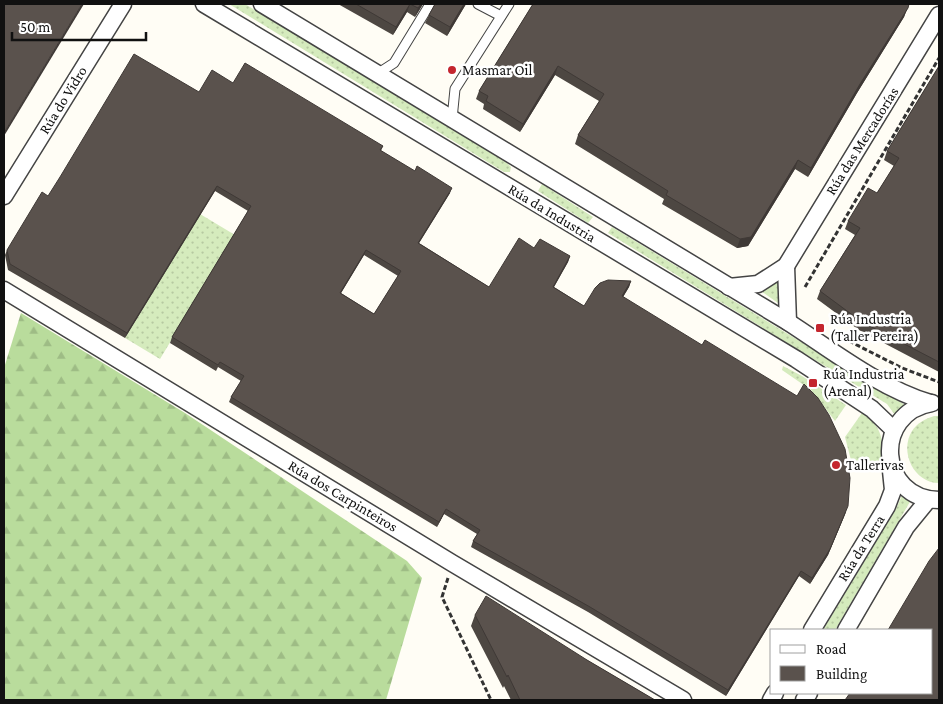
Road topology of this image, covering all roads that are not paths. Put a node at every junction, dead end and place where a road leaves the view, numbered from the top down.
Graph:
1 (123, 4) edge
2 (204, 4) edge
3 (262, 4) edge
4 (430, 4) edge
5 (478, 4) edge
6 (509, 4) edge
7 (501, 16) junction
8 (939, 16) edge
9 (377, 74) junction
10 (452, 119) junction
11 (529, 166) junction
12 (514, 190) junction
13 (4, 196) edge
14 (606, 212) junction
15 (592, 237) junction
16 (786, 266) junction
17 (729, 287) junction
18 (4, 290) edge
19 (788, 322) junction
20 (935, 403) edge
21 (894, 430) junction
22 (890, 461) junction
23 (933, 500) edge
24 (813, 629) edge
25 (847, 629) edge
26 (684, 700) edge

1 - 13 street, Rúa do Vidro
2 - 12 street, Rúa da Industria
3 - 9 street, Rúa da Industria
4 - 9 lane
5 - 7 lane
6 - 7 lane
7 - 10 lane
8 - 16 street, Rúa das Mercadorías
9 - 10 street, Rúa da Industria
10 - 11 street, Rúa da Industria
11 - 12 street
11 - 14 street, Rúa da Industria
12 - 15 street, Rúa da Industria
14 - 15 street
14 - 17 street, Rúa da Industria
15 - 21 street, Rúa da Industria
16 - 17 street, Rúa das Mercadorías
16 - 19 street
17 - 19 street, Rúa da Industria
18 - 26 street, Rúa dos Carpinteiros
19 - 20 street, Rúa da Industria
20 - 21 street
21 - 22 street, Rúa da Terra
22 - 23 street
22 - 24 street, Rúa da Terra
23 - 25 street, Rúa da Terra

